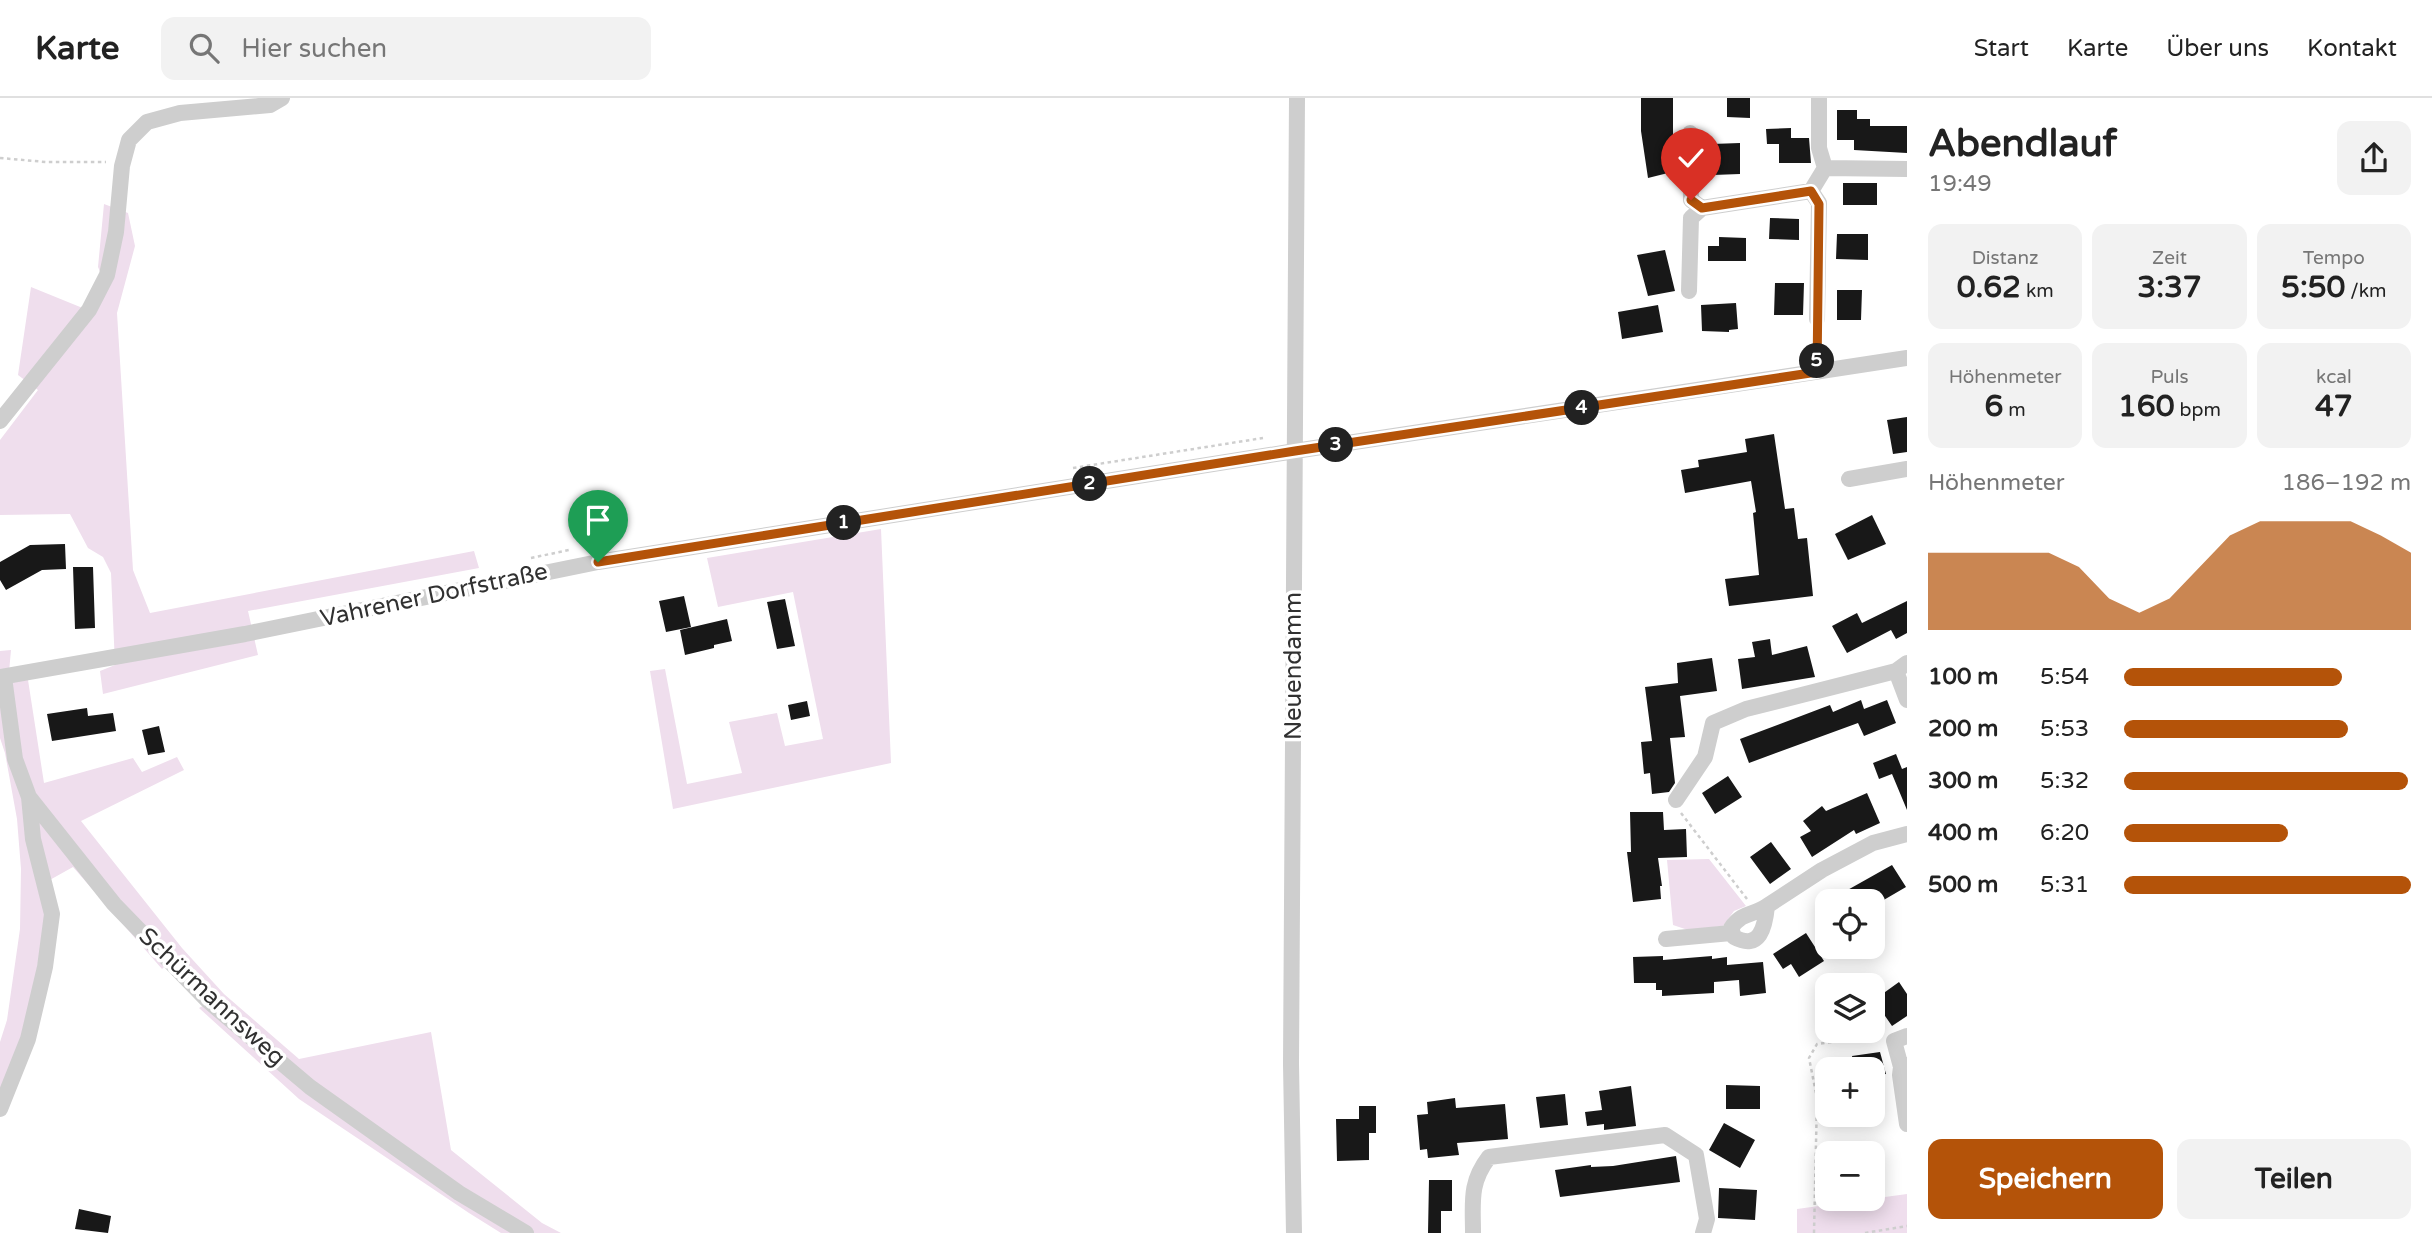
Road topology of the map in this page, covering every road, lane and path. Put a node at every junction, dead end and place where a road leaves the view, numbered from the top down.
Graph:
1 (282, 98) edge
2 (1297, 98) edge
3 (1819, 98) edge
4 (1690, 133) dead end
5 (0, 158) edge
6 (122, 166) junction
7 (1825, 168) junction
8 (1907, 169) edge
9 (1811, 191) junction
10 (1702, 208) junction
11 (1689, 292) dead end
12 (1817, 319) joint
13 (1907, 358) edge
14 (1817, 372) junction
15 (0, 421) edge
16 (1295, 451) junction
17 (1907, 469) edge
18 (1849, 479) dead end
19 (1902, 667) edge
20 (2, 677) edge
21 (1907, 700) edge
22 (29, 797) junction
23 (1676, 800) joint
24 (1907, 834) edge
25 (1762, 909) junction
26 (1731, 933) junction
27 (1666, 939) dead end
28 (1901, 1038) edge
29 (1904, 1066) edge
30 (0, 1109) edge
31 (1907, 1124) edge
32 (1907, 1226) edge
33 (526, 1233) edge
34 (1294, 1233) edge
35 (1473, 1233) edge
36 (1703, 1233) edge
37 (1814, 1233) edge
38 (1865, 1233) edge

1 - 6 street
2 - 16 street, Neuendamm
3 - 7 street
4 - 10 street
5 - 6 path
6 - 15 street
7 - 8 street
7 - 9 street
9 - 10 street
9 - 12 street
10 - 11 street
12 - 14 path
13 - 14 street, Vahrener Dorfstraße
14 - 16 street, Vahrener Dorfstraße
16 - 20 street, Vahrener Dorfstraße
16 - 34 street, Neuendamm
17 - 18 street
19 - 21 street
19 - 23 street
20 - 22 street, Schürmannsweg
22 - 30 street
22 - 33 street, Schürmannsweg
23 - 25 path
24 - 25 street
25 - 26 street
25 - 26 street
26 - 27 street
28 - 29 street
28 - 37 path
29 - 31 street
32 - 38 path
35 - 36 street

